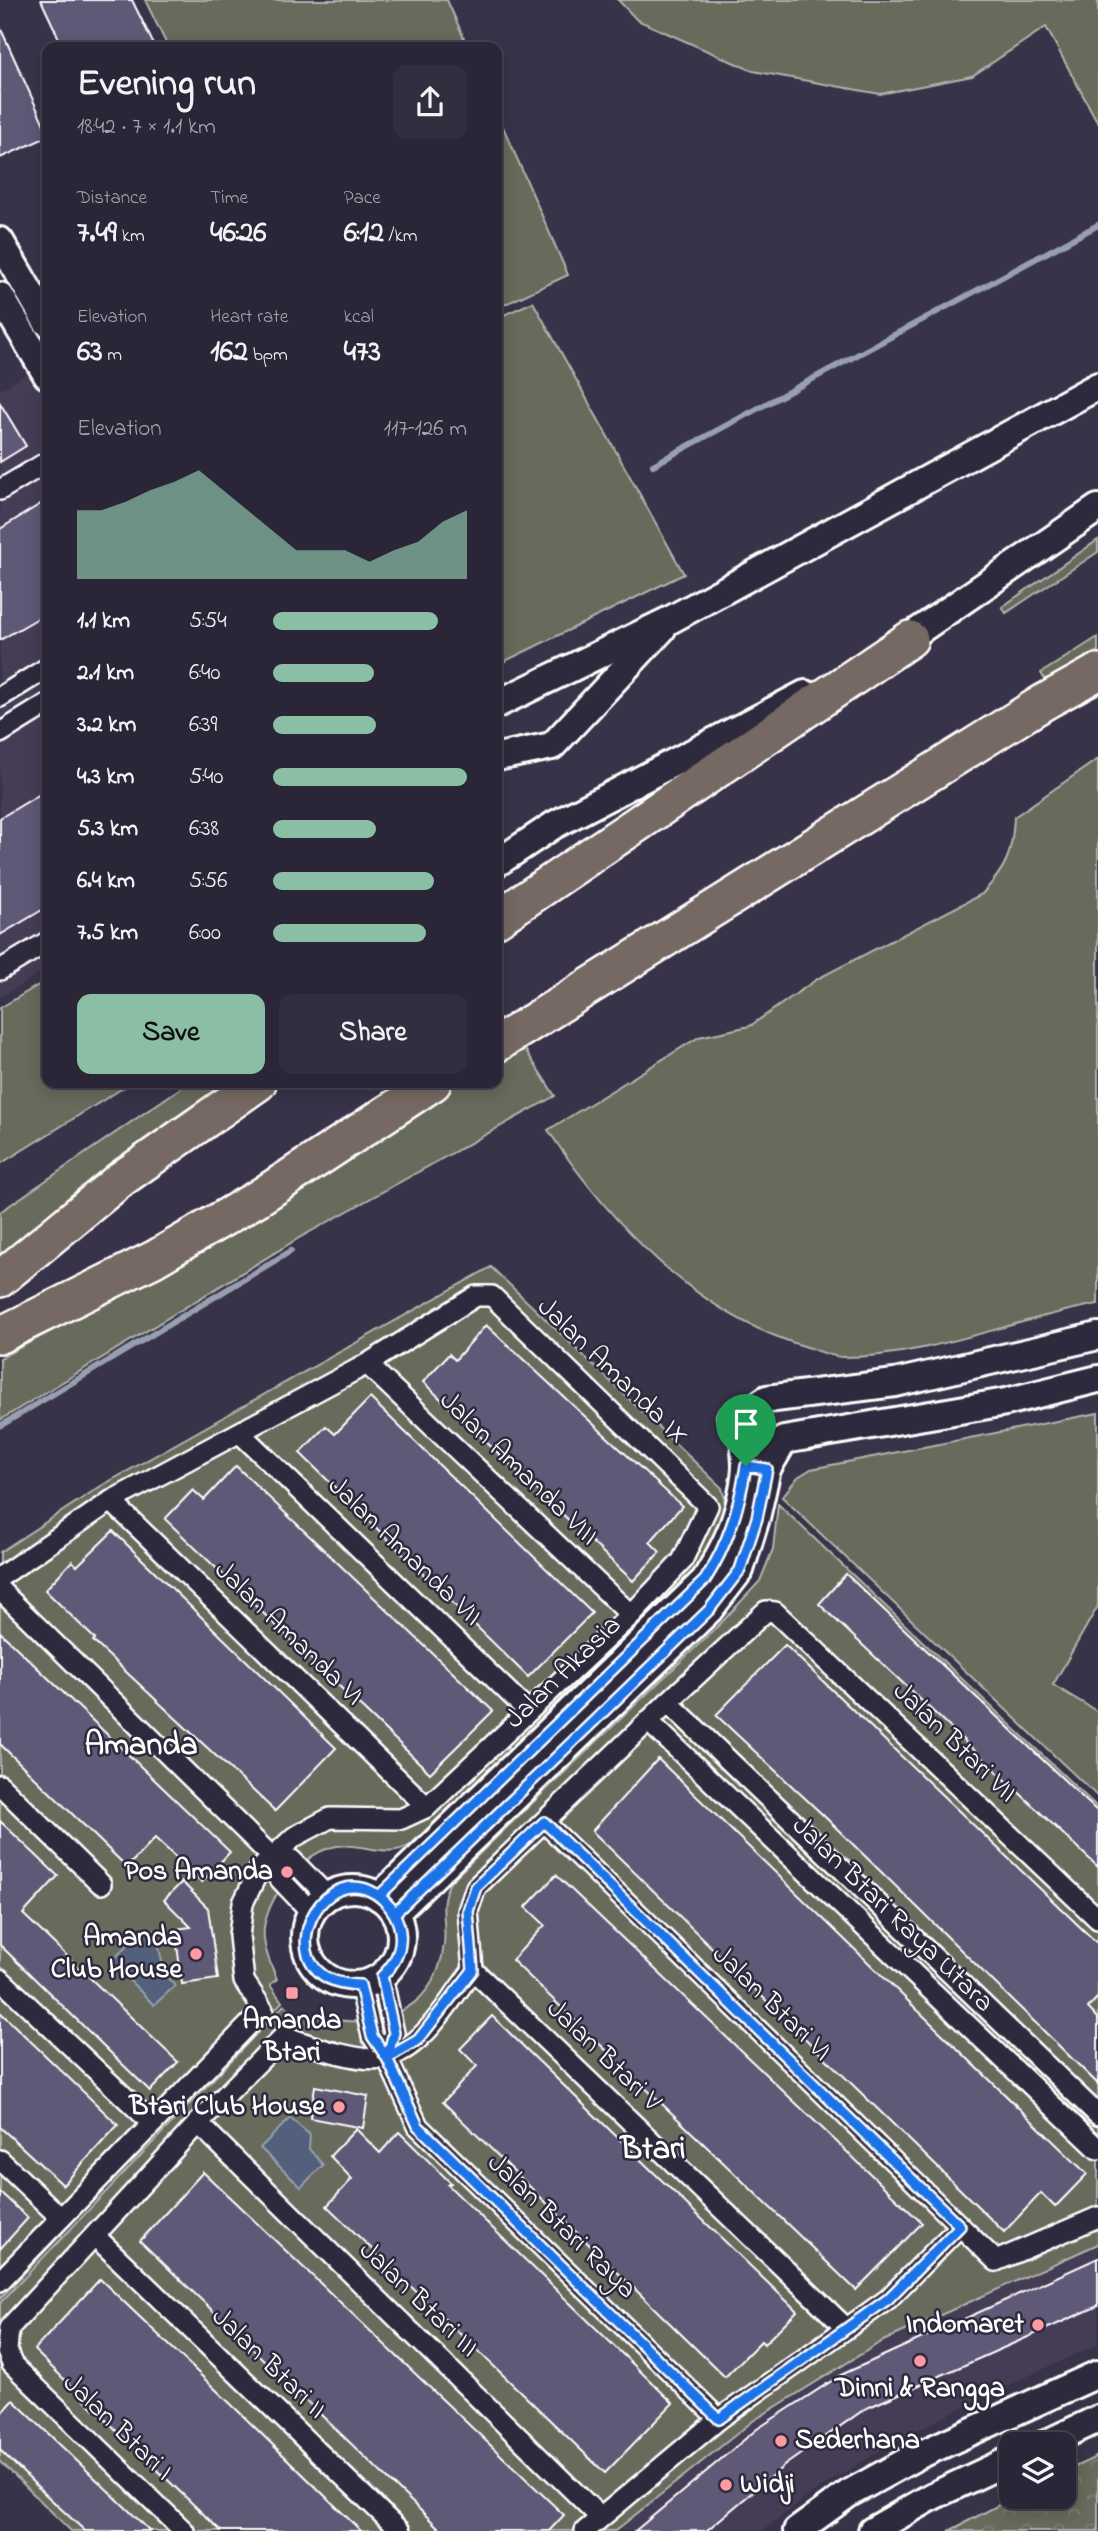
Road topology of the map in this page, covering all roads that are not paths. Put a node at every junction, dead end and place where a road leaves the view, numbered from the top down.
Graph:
1 (0, 241) edge
2 (0, 296) edge
3 (42, 313) edge
4 (42, 367) edge
5 (1098, 386) edge
6 (42, 465) edge
7 (0, 490) edge
8 (1098, 508) edge
9 (670, 620) junction
10 (910, 639) junction
11 (42, 671) edge
12 (1098, 672) edge
13 (0, 697) edge
14 (502, 702) edge
15 (42, 707) edge
16 (0, 733) edge
17 (502, 756) edge
18 (502, 860) edge
19 (502, 916) edge
20 (42, 945) edge
21 (0, 970) edge
22 (502, 1041) edge
23 (251, 1088) edge
24 (425, 1088) edge
25 (0, 1279) edge
26 (0, 1335) edge
27 (1098, 1336) edge
28 (367, 1364) junction
29 (1098, 1379) edge
30 (767, 1396) junction
31 (240, 1433) junction
32 (784, 1440) junction
33 (756, 1468) junction
34 (111, 1501) junction
35 (0, 1577) edge
36 (0, 1590) edge
37 (631, 1615) junction
38 (668, 1702) junction
39 (528, 1711) junction
40 (648, 1721) junction
41 (0, 1785) edge
42 (427, 1807) junction
43 (544, 1822) junction
44 (272, 1857) junction
45 (101, 1884) dead end
46 (319, 1905) junction
47 (387, 1905) junction
48 (1098, 1919) edge
49 (473, 1970) junction
50 (0, 1979) edge
51 (371, 1980) junction
52 (387, 2058) junction
53 (1098, 2115) edge
54 (152, 2123) junction
55 (198, 2123) junction
56 (1098, 2149) edge
57 (0, 2160) edge
58 (60, 2217) junction
59 (1098, 2217) edge
60 (960, 2226) junction
61 (96, 2237) junction
62 (0, 2281) edge
63 (846, 2328) junction
64 (1098, 2374) edge
65 (719, 2419) junction
66 (1098, 2419) edge
67 (1070, 2432) edge
68 (999, 2465) edge
69 (848, 2494) junction
70 (593, 2524) edge
71 (873, 2530) edge
72 (184, 2531) edge
73 (400, 2531) edge
74 (797, 2531) edge

1 - 3 street
2 - 4 street
5 - 9 street
6 - 7 street
8 - 10 street
9 - 14 street
9 - 17 street
10 - 18 street
10 - 19 highway
11 - 13 street
12 - 22 highway
15 - 16 street
20 - 21 street
23 - 25 highway
24 - 26 highway
27 - 30 street
28 - 31 street
28 - 37 street, Jalan Amanda VIII
28 - 37 street, Jalan Amanda IX
29 - 32 street
30 - 32 street, Jalan Akasia
30 - 33 street, Jalan Akasia
31 - 34 street
31 - 39 street, Jalan Amanda VII
32 - 33 street, Jalan Akasia
33 - 47 street, Jalan Akasia
34 - 35 street
34 - 42 street, Jalan Amanda VI
36 - 44 street
37 - 39 street
38 - 40 street
38 - 48 street, Jalan Btari VII
38 - 53 street, Jalan Btari Raya Utara
39 - 42 street
40 - 43 street
40 - 56 street, Jalan Btari Raya Utara
41 - 45 street
42 - 44 street
43 - 49 street
43 - 60 street, Jalan Btari VI
44 - 46 street
44 - 54 street
46 - 47 street
46 - 51 street
47 - 51 street
49 - 52 street
49 - 63 street, Jalan Btari V
50 - 54 street
51 - 52 street, Jalan Btari Raya
52 - 55 street
52 - 65 street, Jalan Btari Raya
54 - 58 street
55 - 61 street
55 - 70 street, Jalan Btari III
57 - 58 street
58 - 62 street
59 - 60 street, Jalan Btari VI
60 - 63 street
61 - 72 street, Jalan Btari I
61 - 73 street, Jalan Btari II
63 - 65 street
64 - 69 street
65 - 70 street
66 - 67 street
68 - 71 street
69 - 71 street
69 - 74 street

